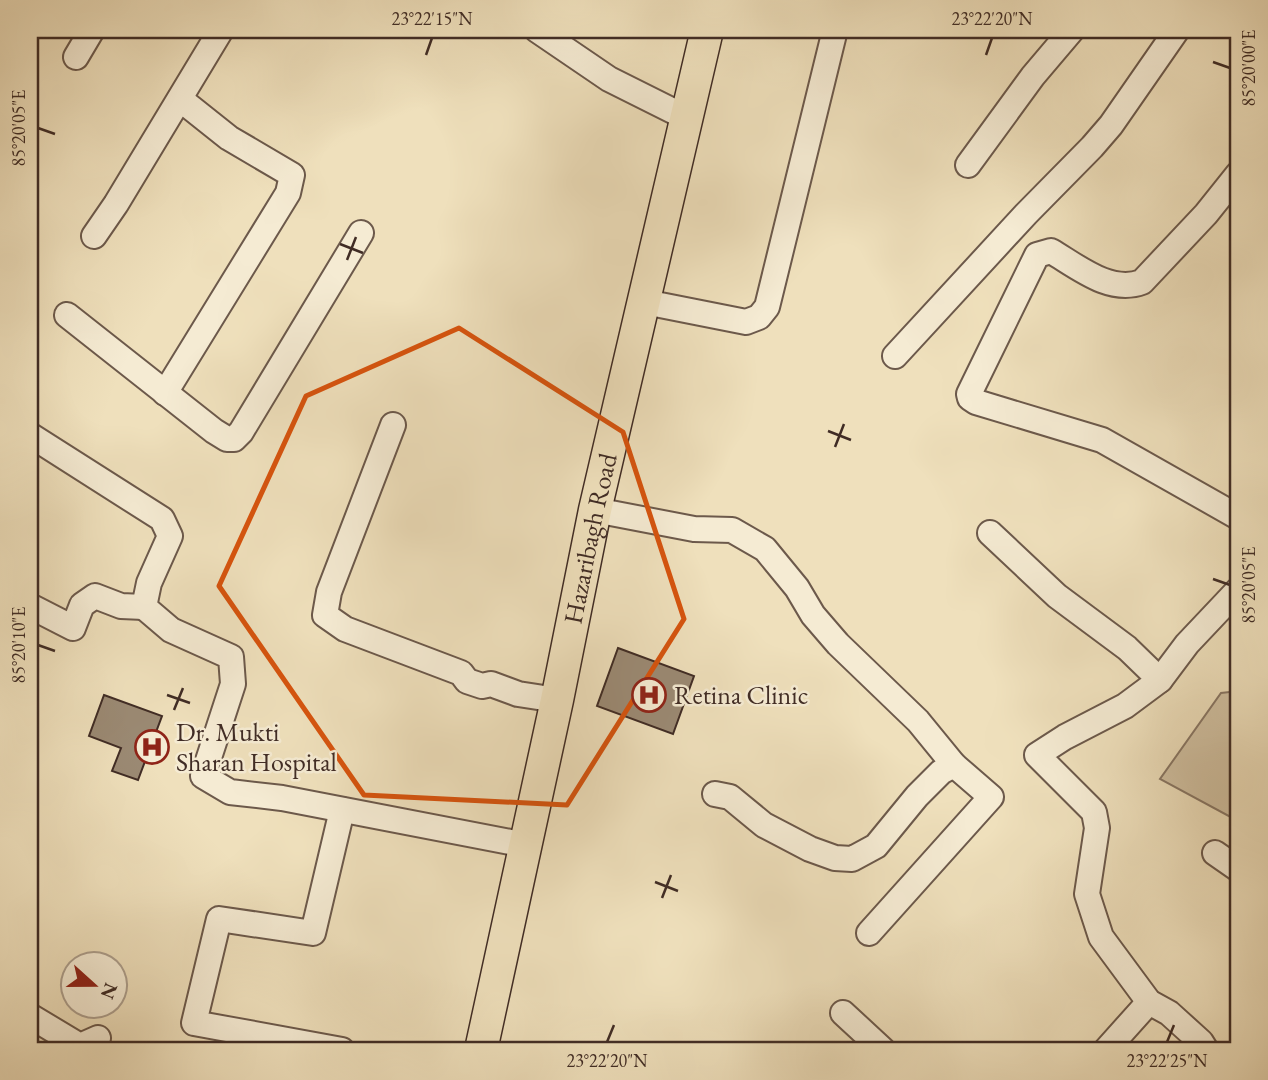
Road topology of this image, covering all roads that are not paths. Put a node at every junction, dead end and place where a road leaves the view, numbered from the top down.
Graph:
1 (92, 30) edge
2 (221, 30) edge
3 (537, 30) edge
4 (707, 30) edge
5 (835, 30) edge
6 (1072, 30) edge
7 (1177, 30) edge
8 (76, 57) dead end
9 (180, 99) junction
10 (685, 117) junction
11 (968, 165) dead end
12 (1238, 174) edge
13 (361, 233) dead end
14 (94, 236) dead end
15 (645, 302) junction
16 (67, 315) dead end
17 (895, 356) dead end
18 (165, 393) junction
19 (393, 425) dead end
20 (30, 435) edge
21 (595, 510) junction
22 (1238, 517) edge
23 (990, 533) dead end
24 (1238, 590) edge
25 (30, 606) edge
26 (144, 607) junction
27 (1160, 680) junction
28 (557, 701) junction
29 (954, 765) junction
30 (715, 794) dead end
31 (342, 810) junction
32 (526, 845) junction
33 (1215, 853) dead end
34 (1238, 869) edge
35 (869, 933) dead end
36 (1149, 1002) junction
37 (843, 1013) dead end
38 (30, 1016) edge
39 (98, 1038) dead end
40 (342, 1050) edge
41 (481, 1050) edge
42 (883, 1050) edge
43 (1106, 1050) edge
44 (1206, 1050) edge

1 - 8 street
2 - 9 street
3 - 10 street
4 - 10 main road, Hazaribagh Road
5 - 15 street
6 - 11 street
7 - 17 street
9 - 14 street
9 - 18 street
10 - 15 main road, Hazaribagh Road
12 - 22 street
13 - 18 street
15 - 21 main road, Hazaribagh Road
16 - 18 street
19 - 28 street
20 - 26 street
21 - 28 main road, Hazaribagh Road
21 - 29 street
23 - 27 street
24 - 27 street
25 - 26 street
26 - 31 street
27 - 36 street
28 - 32 main road, Hazaribagh Road
29 - 30 street
29 - 35 street
31 - 32 street
31 - 40 street
32 - 41 main road, Hazaribagh Road
33 - 34 street
36 - 43 street
36 - 44 street
37 - 42 street
38 - 39 street

